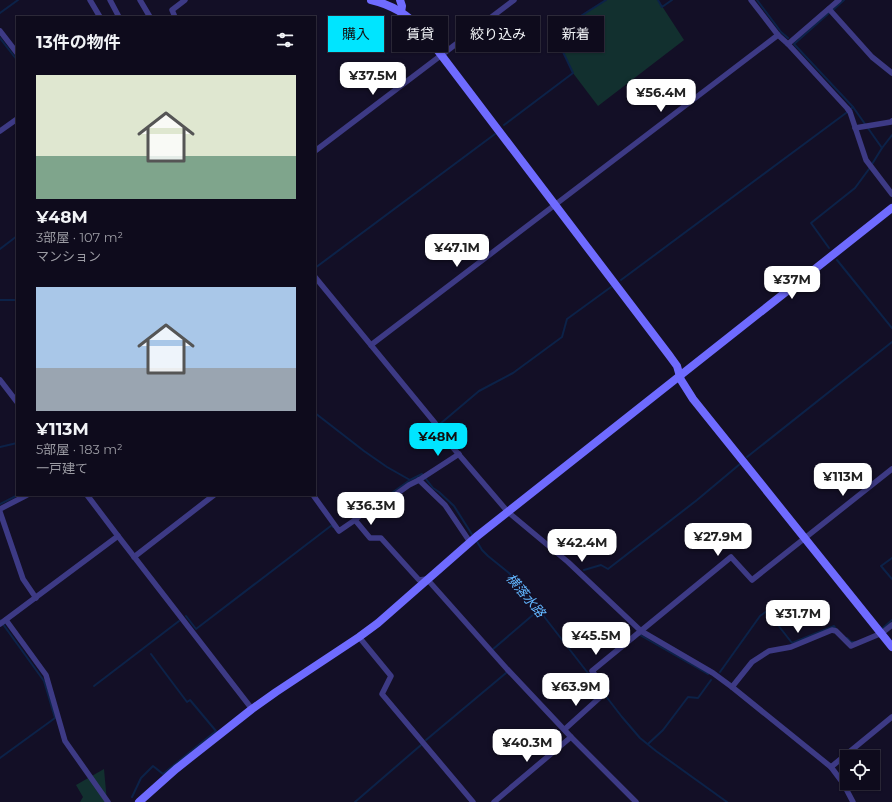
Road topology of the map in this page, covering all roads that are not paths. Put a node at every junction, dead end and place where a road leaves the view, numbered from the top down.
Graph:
1 (90, 0) edge
2 (110, 0) edge
3 (140, 0) edge
4 (185, 0) edge
5 (371, 0) edge
6 (400, 0) edge
7 (514, 0) edge
8 (752, 0) edge
9 (839, 0) edge
10 (829, 9) junction
11 (401, 12) junction
12 (99, 16) edge
13 (118, 16) edge
14 (149, 16) edge
15 (175, 16) edge
16 (0, 31) edge
17 (778, 35) junction
18 (788, 44) junction
19 (16, 52) edge
20 (442, 55) junction
21 (892, 73) edge
22 (16, 120) edge
23 (892, 121) edge
24 (855, 128) junction
25 (0, 132) edge
26 (316, 150) edge
27 (892, 194) edge
28 (555, 206) junction
29 (892, 208) edge
30 (316, 278) edge
31 (371, 345) junction
32 (680, 375) junction
33 (0, 380) edge
34 (16, 401) edge
35 (459, 454) junction
36 (892, 469) edge
37 (423, 477) junction
38 (25, 496) edge
39 (88, 496) edge
40 (213, 496) edge
41 (314, 496) edge
42 (0, 510) edge
43 (508, 512) junction
44 (2, 520) edge
45 (355, 520) junction
46 (118, 536) junction
47 (473, 539) junction
48 (806, 539) junction
49 (134, 557) junction
50 (427, 580) junction
51 (36, 598) junction
52 (6, 620) junction
53 (0, 624) edge
54 (892, 625) edge
55 (641, 631) junction
56 (882, 634) junction
57 (359, 637) junction
58 (892, 647) edge
59 (732, 687) junction
60 (252, 709) junction
61 (892, 717) edge
62 (565, 729) junction
63 (572, 737) junction
64 (831, 767) junction
65 (108, 802) edge
66 (139, 802) edge
67 (473, 802) edge
68 (494, 802) edge
69 (636, 802) edge
70 (853, 802) edge

1 - 12 street
2 - 13 street
3 - 14 street
4 - 15 street
5 - 11 street
6 - 11 street
7 - 20 street
8 - 17 street
9 - 10 street
10 - 18 street
10 - 21 street
11 - 20 street
16 - 19 street
17 - 18 street
17 - 28 street
18 - 24 street
20 - 26 street
20 - 28 street
22 - 25 street
23 - 24 street
24 - 27 street
28 - 31 street
28 - 32 street
29 - 32 street
30 - 31 street
31 - 35 street
32 - 43 street
32 - 48 street
33 - 34 street
35 - 37 street
35 - 43 street
36 - 48 street
37 - 45 street
37 - 47 street
38 - 42 street
39 - 46 street
40 - 49 street
41 - 45 street
42 - 44 street
43 - 47 street
43 - 55 street
44 - 51 street
45 - 50 street
46 - 49 street
46 - 51 street
47 - 50 street
48 - 55 street
48 - 56 street
49 - 60 street
50 - 57 street
50 - 62 street
51 - 52 street
52 - 53 street
52 - 65 street
54 - 56 street
55 - 59 street
55 - 62 street
56 - 58 street
56 - 59 street
57 - 60 street
57 - 67 street
59 - 64 street
60 - 66 street
61 - 64 street
62 - 63 street
63 - 68 street
63 - 69 street
64 - 70 street

